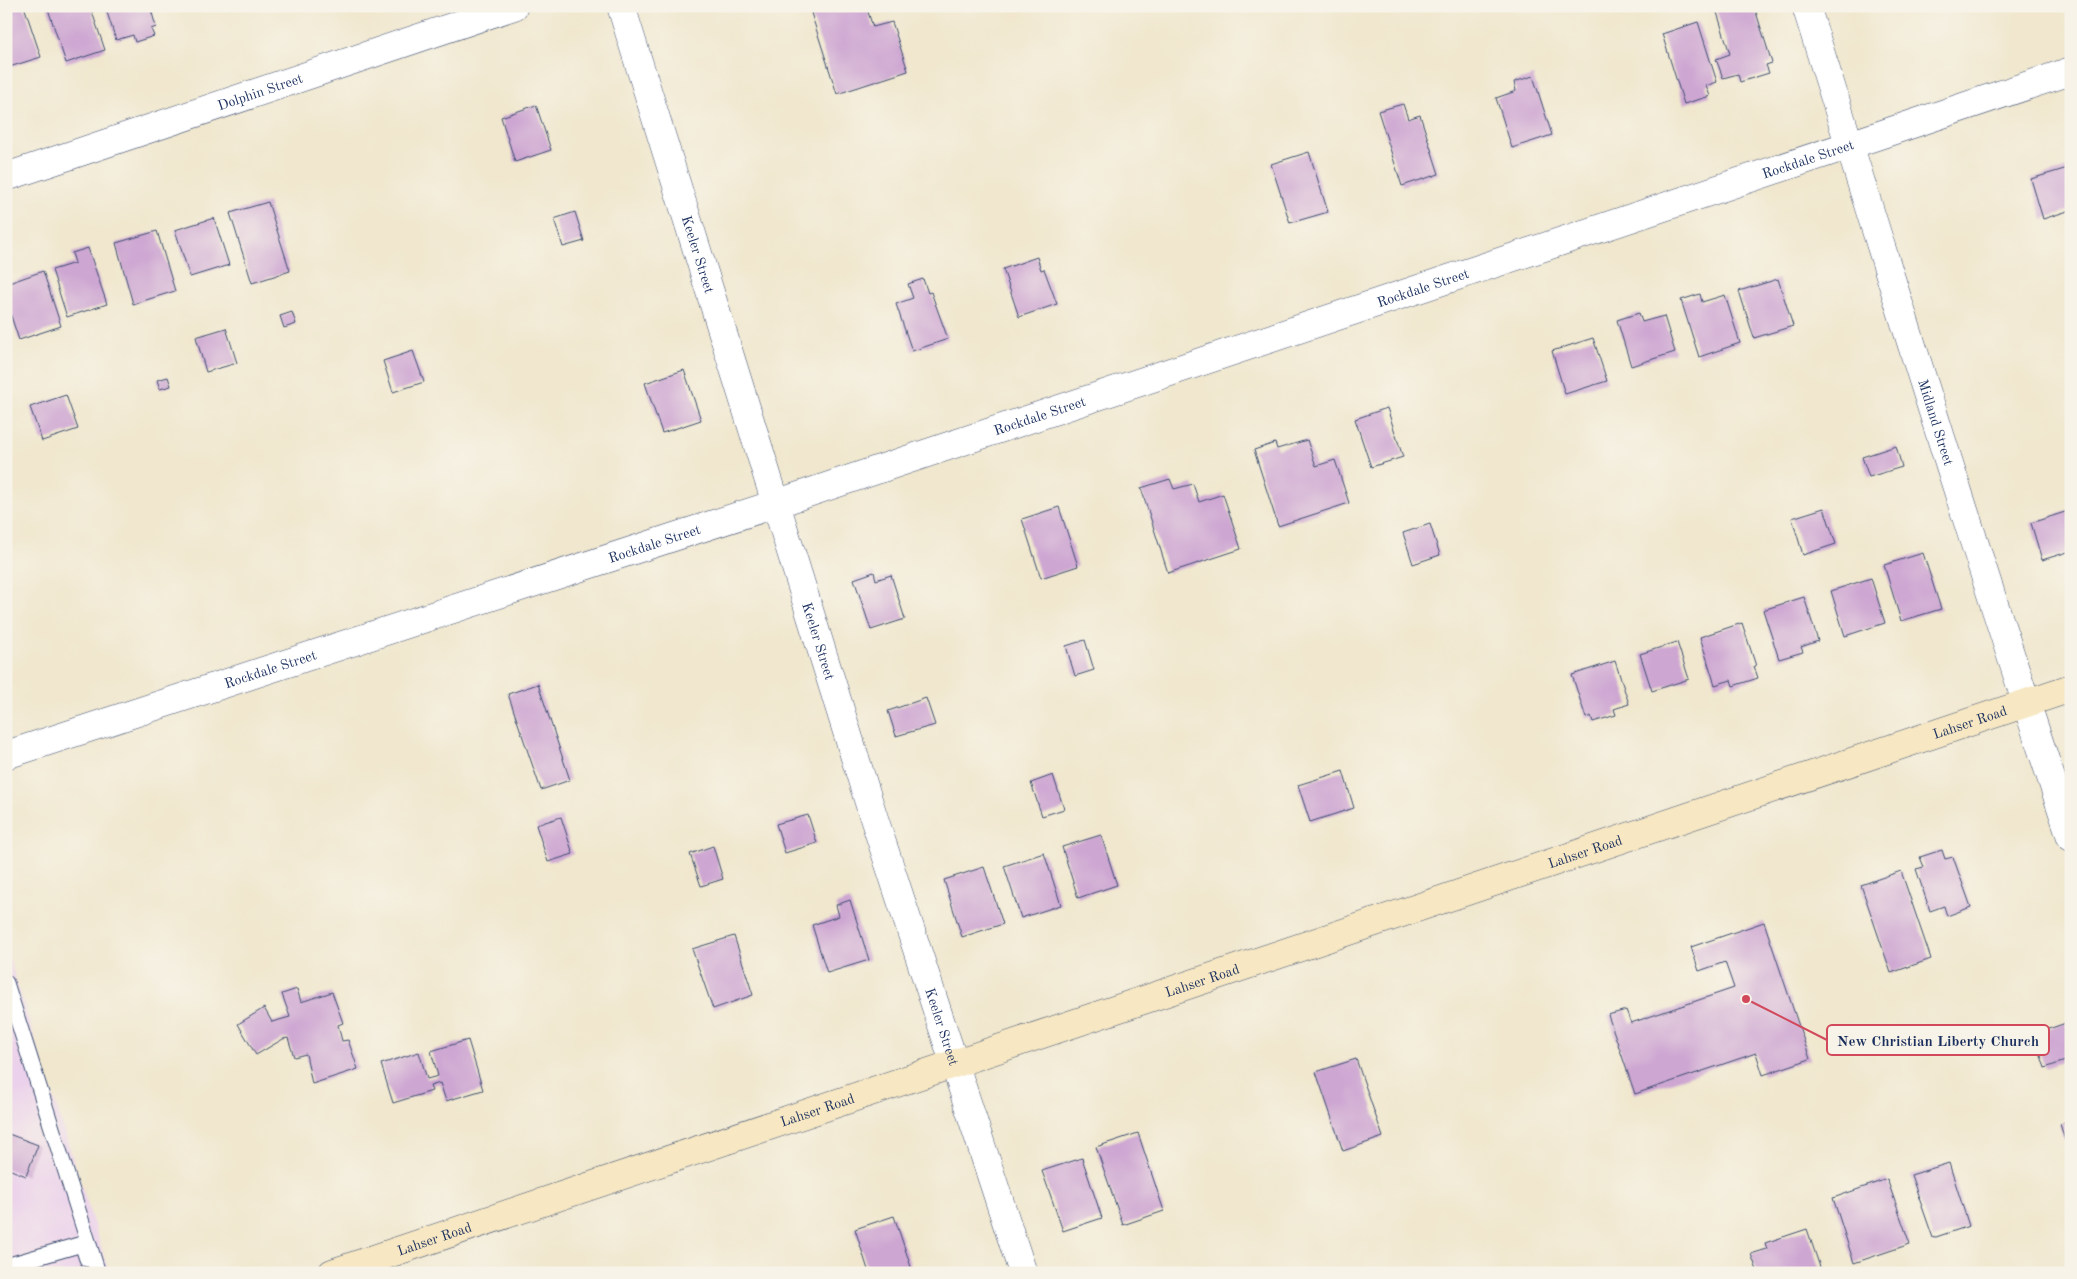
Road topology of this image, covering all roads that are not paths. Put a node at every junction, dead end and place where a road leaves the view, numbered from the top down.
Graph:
1 (514, 6) edge
2 (621, 6) edge
3 (1806, 6) edge
4 (2071, 71) edge
5 (1848, 147) junction
6 (6, 177) edge
7 (775, 504) junction
8 (2071, 688) edge
9 (2025, 704) junction
10 (6, 755) edge
11 (2071, 837) edge
12 (6, 983) edge
13 (954, 1064) junction
14 (6, 1266) edge
15 (92, 1273) edge
16 (98, 1273) edge
17 (332, 1273) edge
18 (1023, 1273) edge

1 - 6 street, Dolphin Street
2 - 7 street, Keeler Street
3 - 5 street, Midland Street
4 - 5 street, Rockdale Street
5 - 7 street, Rockdale Street
5 - 9 street, Midland Street
7 - 10 street, Rockdale Street
7 - 13 street, Keeler Street
8 - 9 main road, Lahser Road
9 - 11 street, Midland Street
9 - 13 main road, Lahser Road
12 - 16 lane
13 - 17 main road, Lahser Road
13 - 18 street, Keeler Street
14 - 15 lane

